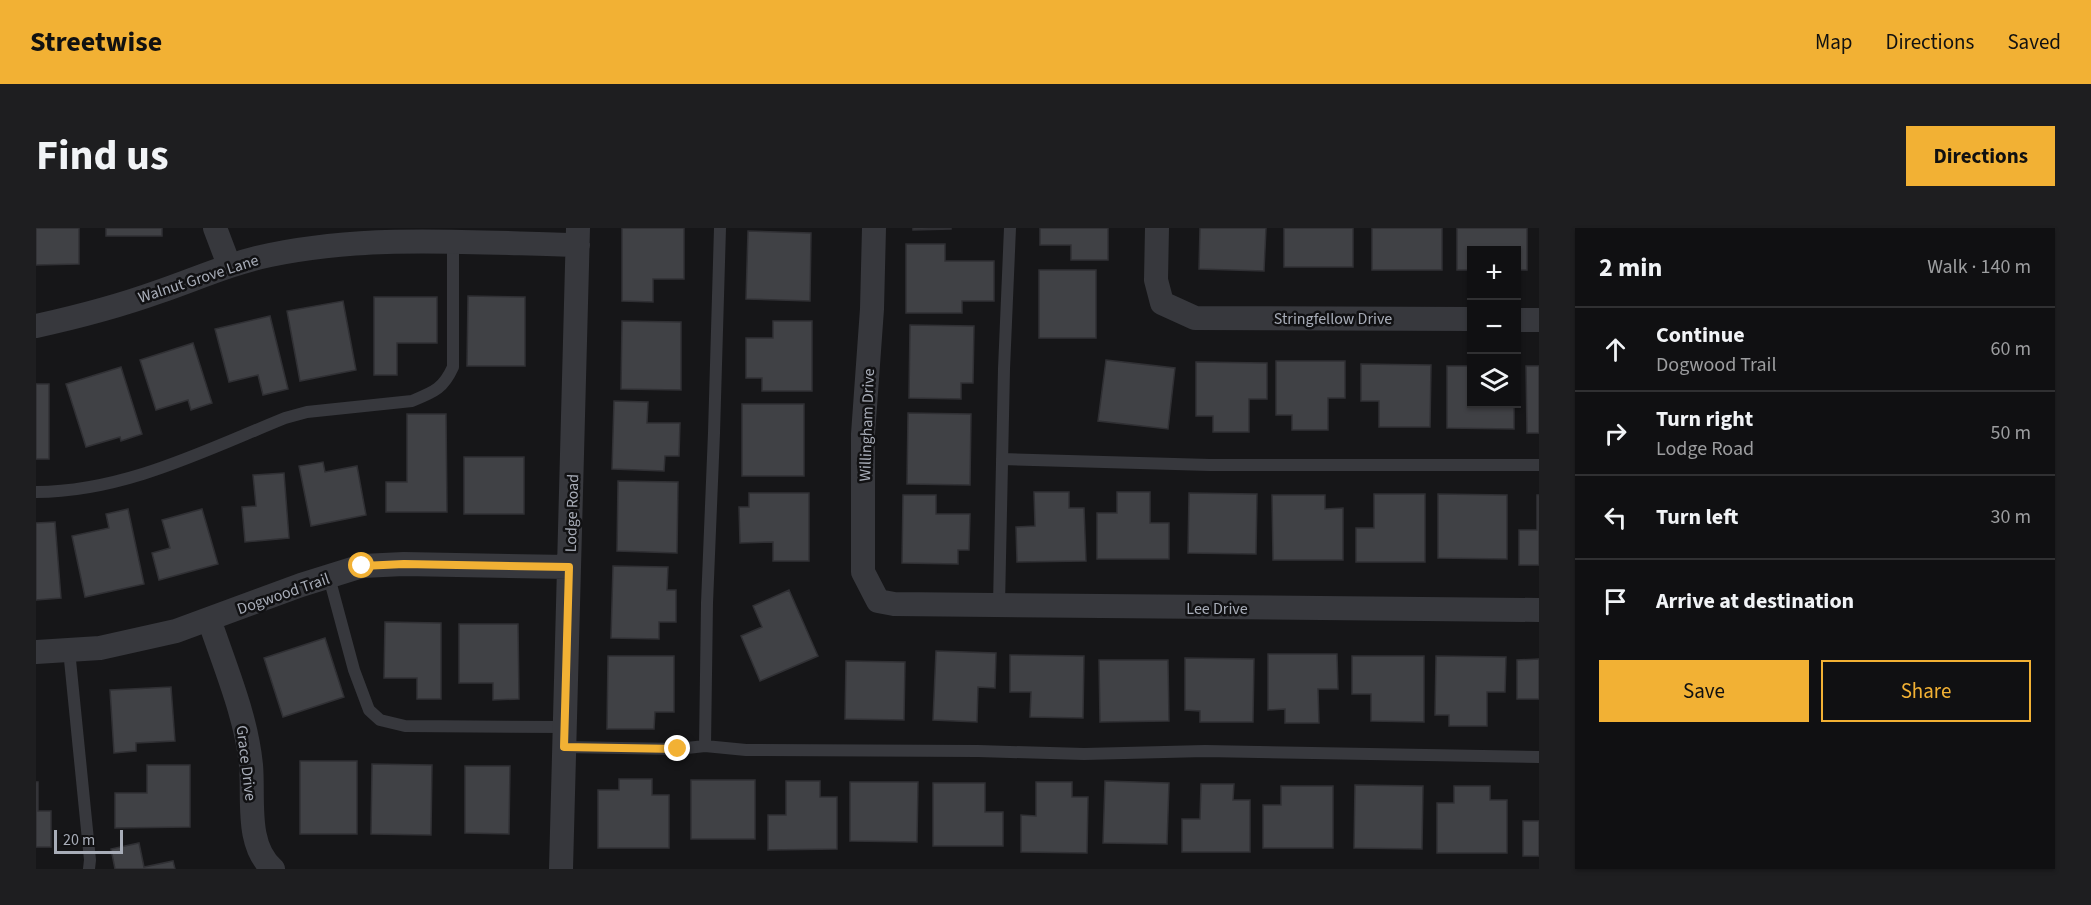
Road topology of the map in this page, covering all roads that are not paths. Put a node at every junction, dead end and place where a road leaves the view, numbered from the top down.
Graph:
1 (215, 228) edge
2 (720, 228) edge
3 (874, 228) edge
4 (1010, 228) edge
5 (1157, 228) edge
6 (578, 236) edge
7 (453, 243) junction
8 (229, 265) junction
9 (1467, 319) edge
10 (1521, 320) edge
11 (1539, 320) edge
12 (36, 326) edge
13 (1002, 459) junction
14 (1539, 465) edge
15 (36, 492) edge
16 (569, 567) junction
17 (329, 577) junction
18 (894, 604) joint
19 (999, 605) junction
20 (1539, 610) edge
21 (209, 619) junction
22 (69, 650) junction
23 (36, 652) edge
24 (565, 737) junction
25 (705, 746) junction
26 (1539, 756) edge
27 (89, 869) edge
28 (273, 869) edge
29 (561, 869) edge

1 - 8 street
2 - 25 lane
3 - 18 street, Willingham Drive
4 - 13 lane
5 - 9 street, Stringfellow Drive
6 - 7 street, Walnut Grove Lane
6 - 16 street, Lodge Road
7 - 8 street, Walnut Grove Lane
7 - 15 lane
8 - 12 street, Walnut Grove Lane
10 - 11 street
13 - 14 lane
13 - 19 lane
16 - 17 street, Dogwood Trail
16 - 24 street, Lodge Road
17 - 21 street, Dogwood Trail
17 - 24 lane
18 - 19 street, Lee Drive
19 - 20 street, Lee Drive
21 - 22 street, Dogwood Trail
21 - 28 street, Grace Drive
22 - 23 street, Dogwood Trail
22 - 27 lane
24 - 25 lane
24 - 29 street, Lodge Road
25 - 26 lane

